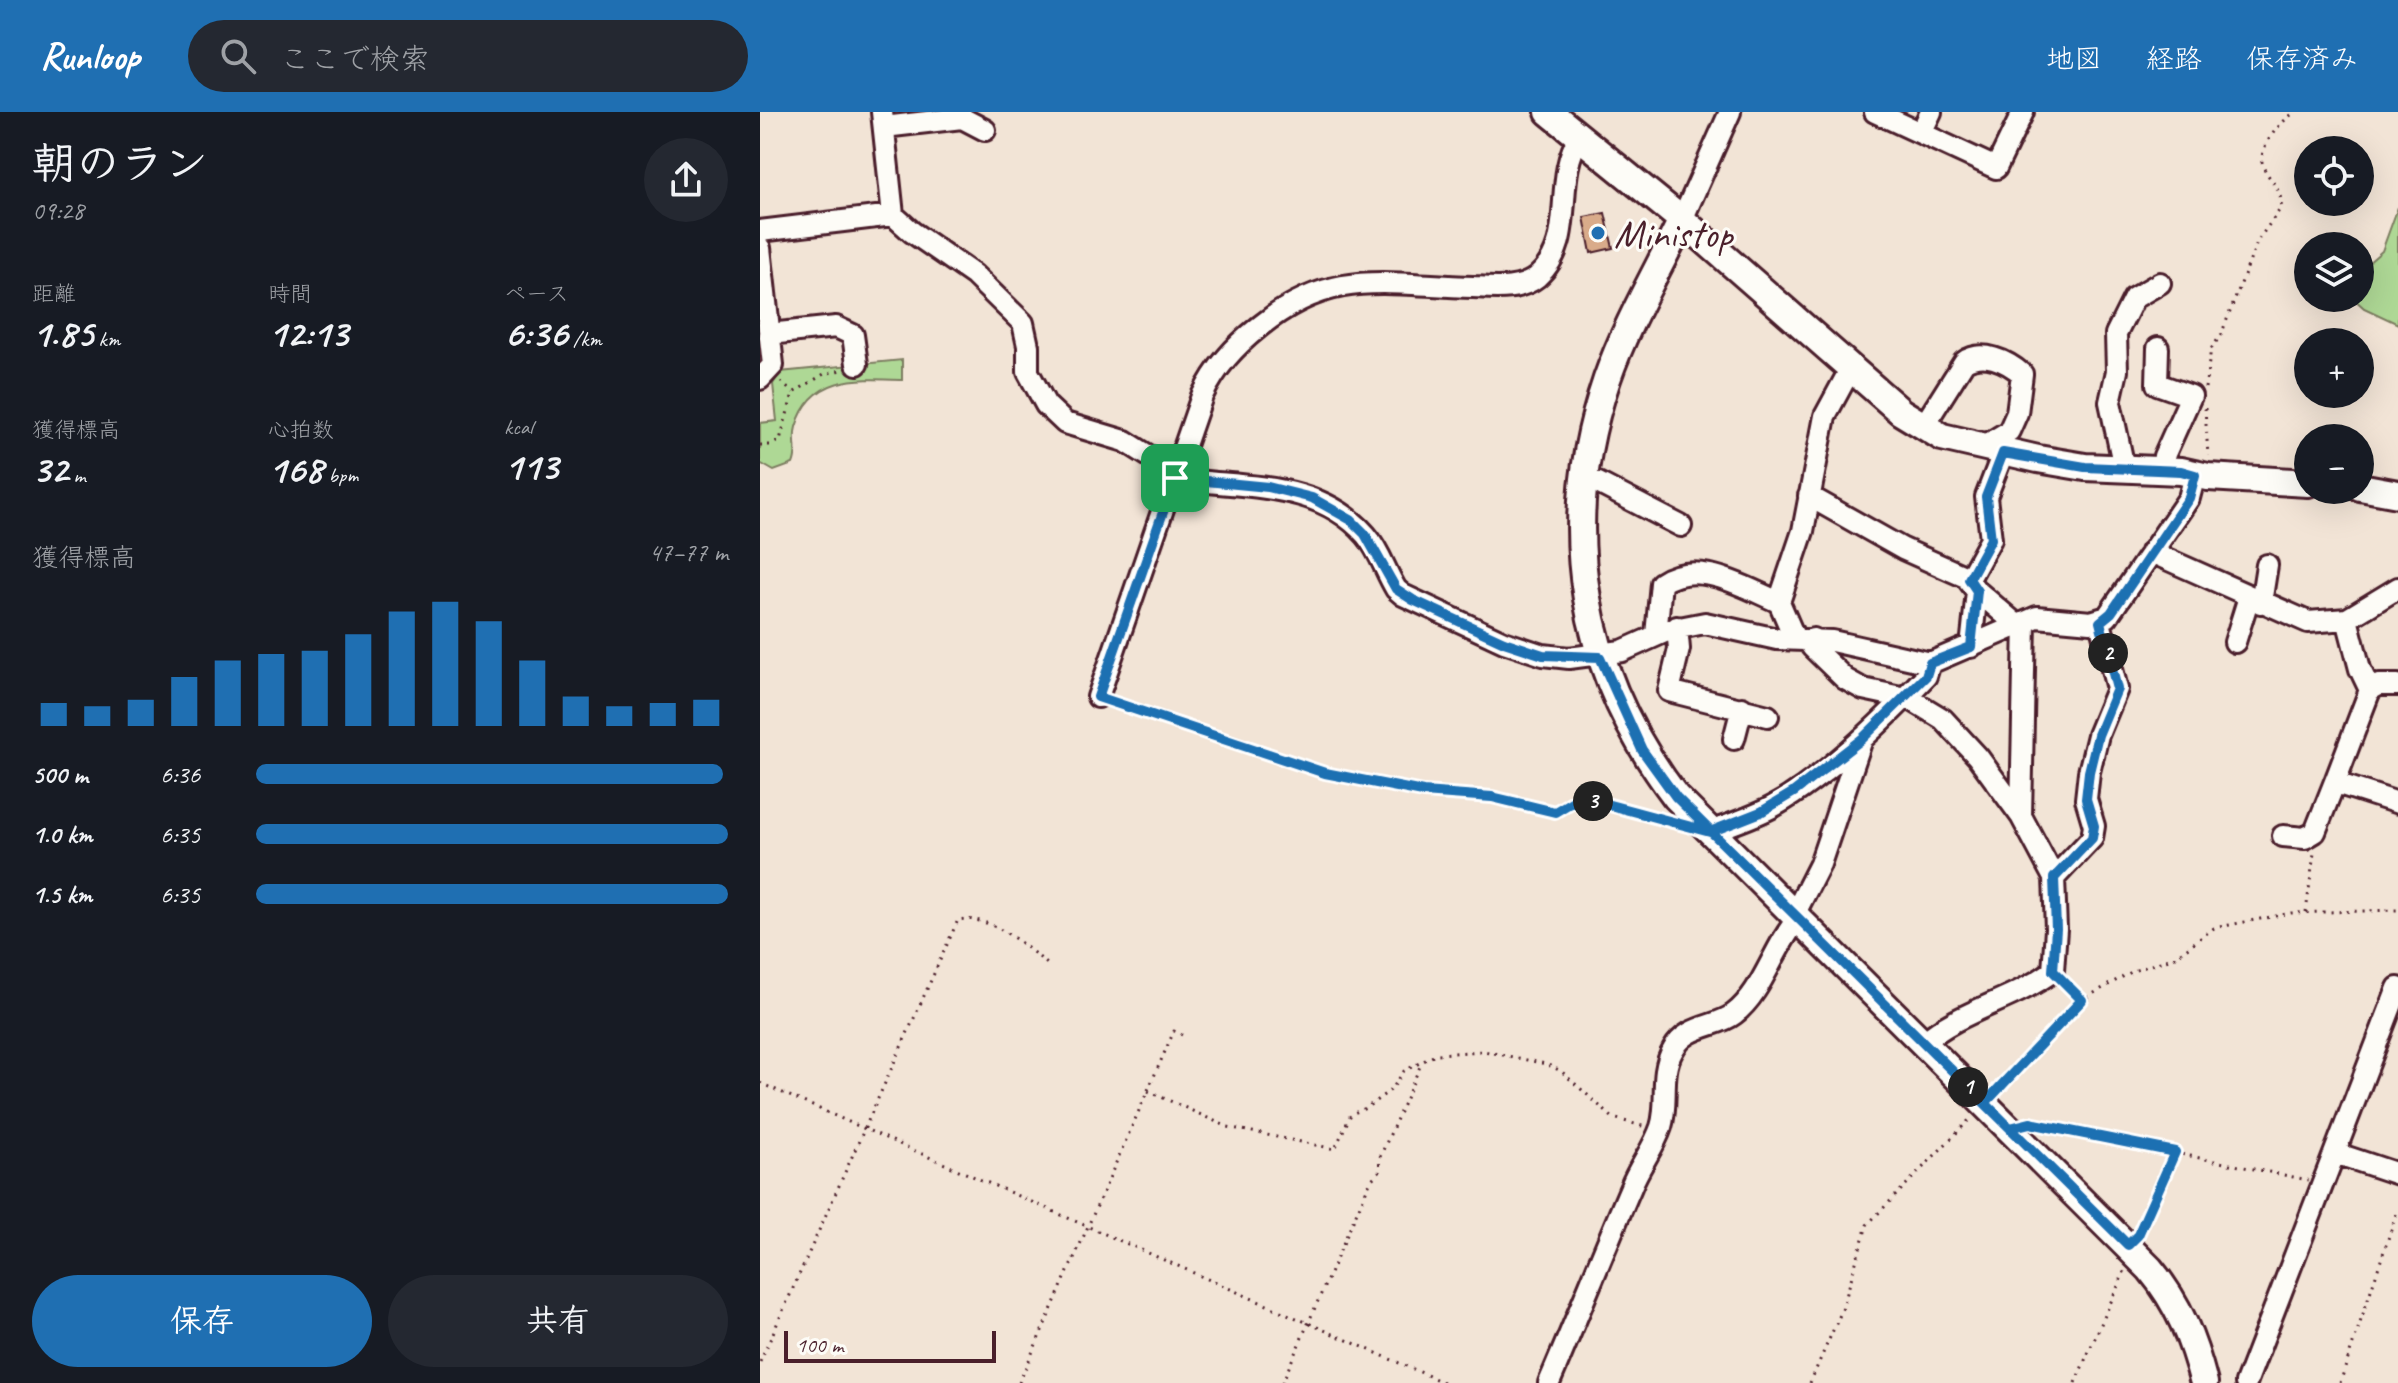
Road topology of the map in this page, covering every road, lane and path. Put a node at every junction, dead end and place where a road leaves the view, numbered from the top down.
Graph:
1 (1549, 112) edge
2 (1730, 112) edge
3 (1875, 112) edge
4 (1931, 112) edge
5 (2023, 112) edge
6 (2296, 112) edge
7 (883, 119) edge
8 (985, 130) dead end
9 (1921, 133) junction
10 (1580, 136) junction
11 (893, 215) junction
12 (1682, 220) junction
13 (760, 231) edge
14 (760, 248) edge
15 (2160, 283) dead end
16 (762, 288) edge
17 (769, 334) junction
18 (2158, 348) dead end
19 (857, 364) joint
20 (1851, 368) junction
21 (760, 379) edge
22 (1923, 427) junction
23 (760, 445) edge
24 (1992, 450) junction
25 (2124, 468) junction
26 (2162, 470) junction
27 (1175, 475) junction
28 (2201, 476) junction
29 (1583, 481) junction
30 (2294, 482) edge
31 (2374, 490) edge
32 (2398, 494) edge
33 (1809, 496) junction
34 (1681, 526) dead end
35 (2151, 552) junction
36 (2267, 565) dead end
37 (1973, 585) junction
38 (2398, 588) edge
39 (2255, 600) junction
40 (1779, 602) junction
41 (2347, 619) junction
42 (2100, 622) junction
43 (2021, 624) junction
44 (1677, 627) junction
45 (1656, 635) junction
46 (1804, 639) junction
47 (2235, 642) dead end
48 (1971, 647) junction
49 (1600, 657) junction
50 (1930, 663) junction
51 (2398, 685) edge
52 (2370, 690) junction
53 (1098, 697) joint
54 (1905, 698) junction
55 (1742, 708) junction
56 (1768, 716) dead end
57 (1734, 739) dead end
58 (1862, 739) junction
59 (2336, 779) junction
60 (2398, 803) edge
61 (2021, 816) junction
62 (1710, 832) junction
63 (2315, 832) junction
64 (2283, 836) dead end
65 (2054, 878) junction
66 (2398, 910) edge
67 (2306, 912) junction
68 (1796, 917) junction
69 (1051, 967) dead end
70 (2053, 971) junction
71 (2398, 988) edge
72 (2082, 1000) junction
73 (1182, 1035) dead end
74 (1923, 1043) junction
75 (1422, 1062) junction
76 (760, 1083) edge
77 (1148, 1091) junction
78 (1985, 1103) junction
79 (2010, 1128) junction
80 (866, 1129) junction
81 (1657, 1135) junction
82 (2175, 1152) junction
83 (2335, 1153) junction
84 (2398, 1174) edge
85 (2323, 1182) junction
86 (2398, 1209) edge
87 (1085, 1227) junction
88 (2132, 1249) junction
89 (1308, 1323) junction
90 (760, 1362) edge
91 (1019, 1383) edge
92 (1282, 1383) edge
93 (1445, 1383) edge
94 (1549, 1383) edge
95 (1810, 1383) edge
96 (2075, 1383) edge
97 (2204, 1383) edge
98 (2246, 1383) edge
99 (2340, 1383) edge

1 - 10 main road
2 - 12 street
3 - 9 street
4 - 9 street
5 - 9 street
6 - 28 path
7 - 8 street
7 - 11 street
10 - 12 main road
10 - 27 street
11 - 13 street
11 - 27 street
12 - 20 main road
12 - 29 main road
14 - 16 street
15 - 25 street
16 - 17 street
17 - 19 street
17 - 21 street
18 - 26 street
19 - 23 path
20 - 22 main road
20 - 33 street
22 - 24 main road
22 - 24 street
24 - 25 main road
24 - 37 street
25 - 26 main road
26 - 28 main road
27 - 49 street
27 - 53 street
28 - 30 main road
28 - 35 street
29 - 34 street
29 - 49 main road
31 - 32 main road
33 - 37 street
33 - 40 street
35 - 39 street
35 - 42 street
36 - 39 street
37 - 43 street
37 - 48 street
38 - 41 street
39 - 41 street
39 - 47 street
40 - 45 street
40 - 46 street
41 - 52 street
42 - 43 street
42 - 65 street
43 - 48 street
43 - 61 street
44 - 45 street
44 - 46 street
44 - 55 street
45 - 49 street
46 - 50 street
46 - 54 street
48 - 50 street
49 - 62 main road
50 - 54 street
51 - 52 street
52 - 59 street
53 - 62 path
54 - 58 street
54 - 61 street
55 - 56 street
55 - 57 street
58 - 62 street
58 - 68 street
59 - 60 street
59 - 63 street
61 - 65 street
62 - 68 main road
63 - 64 street
63 - 67 path
65 - 70 street
66 - 67 path
67 - 72 path
68 - 74 main road
68 - 81 street
69 - 80 path
70 - 72 path
70 - 74 street
71 - 83 street
72 - 78 path
73 - 77 path
74 - 78 main road
75 - 77 path
75 - 81 path
75 - 89 path
76 - 80 path
77 - 87 path
78 - 79 main road
78 - 95 path
79 - 82 path
79 - 88 main road
80 - 87 path
80 - 90 path
81 - 94 street
82 - 85 path
82 - 88 path
83 - 84 street
83 - 85 street
85 - 98 street
86 - 99 path
87 - 89 path
87 - 91 path
88 - 96 path
88 - 97 main road
89 - 92 path
89 - 93 path

